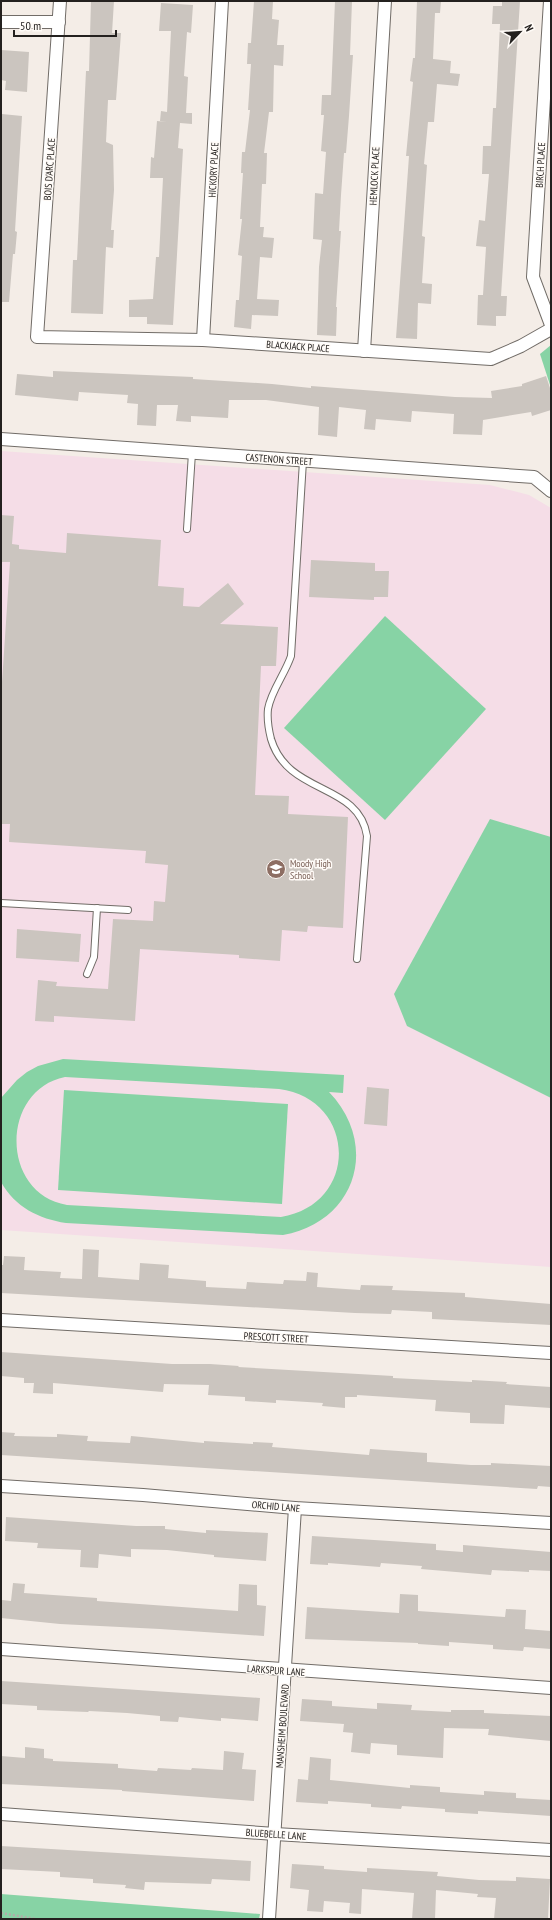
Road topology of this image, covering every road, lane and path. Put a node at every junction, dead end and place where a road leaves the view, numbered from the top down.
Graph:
1 (60, 1) edge
2 (222, 1) edge
3 (385, 1) edge
4 (550, 1) edge
5 (1, 22) edge
6 (59, 22) junction
7 (551, 325) edge
8 (551, 329) edge
9 (37, 337) joint
10 (203, 340) junction
11 (364, 351) junction
12 (1, 439) edge
13 (192, 453) junction
14 (303, 460) junction
15 (551, 491) edge
16 (187, 529) dead end
17 (1, 903) edge
18 (97, 908) junction
19 (128, 910) dead end
20 (357, 959) dead end
21 (87, 974) dead end
22 (1, 1320) edge
23 (551, 1353) edge
24 (1, 1486) edge
25 (295, 1508) junction
26 (551, 1522) edge
27 (1, 1649) edge
28 (286, 1671) junction
29 (551, 1688) edge
30 (1, 1814) edge
31 (275, 1834) junction
32 (551, 1850) edge
33 (1, 1913) edge
34 (36, 1919) edge
35 (269, 1919) edge

1 - 6 street, BOIS D'ARC PLACE
2 - 10 street, HICKORY PLACE
3 - 11 street, HEMLOCK PLACE
4 - 7 street, BIRCH PLACE
5 - 6 street
6 - 9 street, BOIS D'ARC PLACE
8 - 11 street, BLACKJACK PLACE
9 - 10 street, BLACKJACK PLACE
10 - 11 street, BLACKJACK PLACE
12 - 13 street, CASTENON STREET
13 - 14 street, CASTENON STREET
13 - 16 lane
14 - 15 street, CASTENON STREET
14 - 20 lane
17 - 18 lane
18 - 19 lane
18 - 21 lane
22 - 23 street, PRESCOTT STREET
24 - 25 street, ORCHID LANE
25 - 26 street, ORCHID LANE
25 - 28 street, MANSHEIM BOULEVARD
27 - 28 street, LARKSPUR LANE
28 - 29 street, LARKSPUR LANE
28 - 31 street, MANSHEIM BOULEVARD
30 - 31 street, BLUEBELLE LANE
31 - 32 street, BLUEBELLE LANE
31 - 35 street, MANSHEIM BOULEVARD
33 - 34 path

